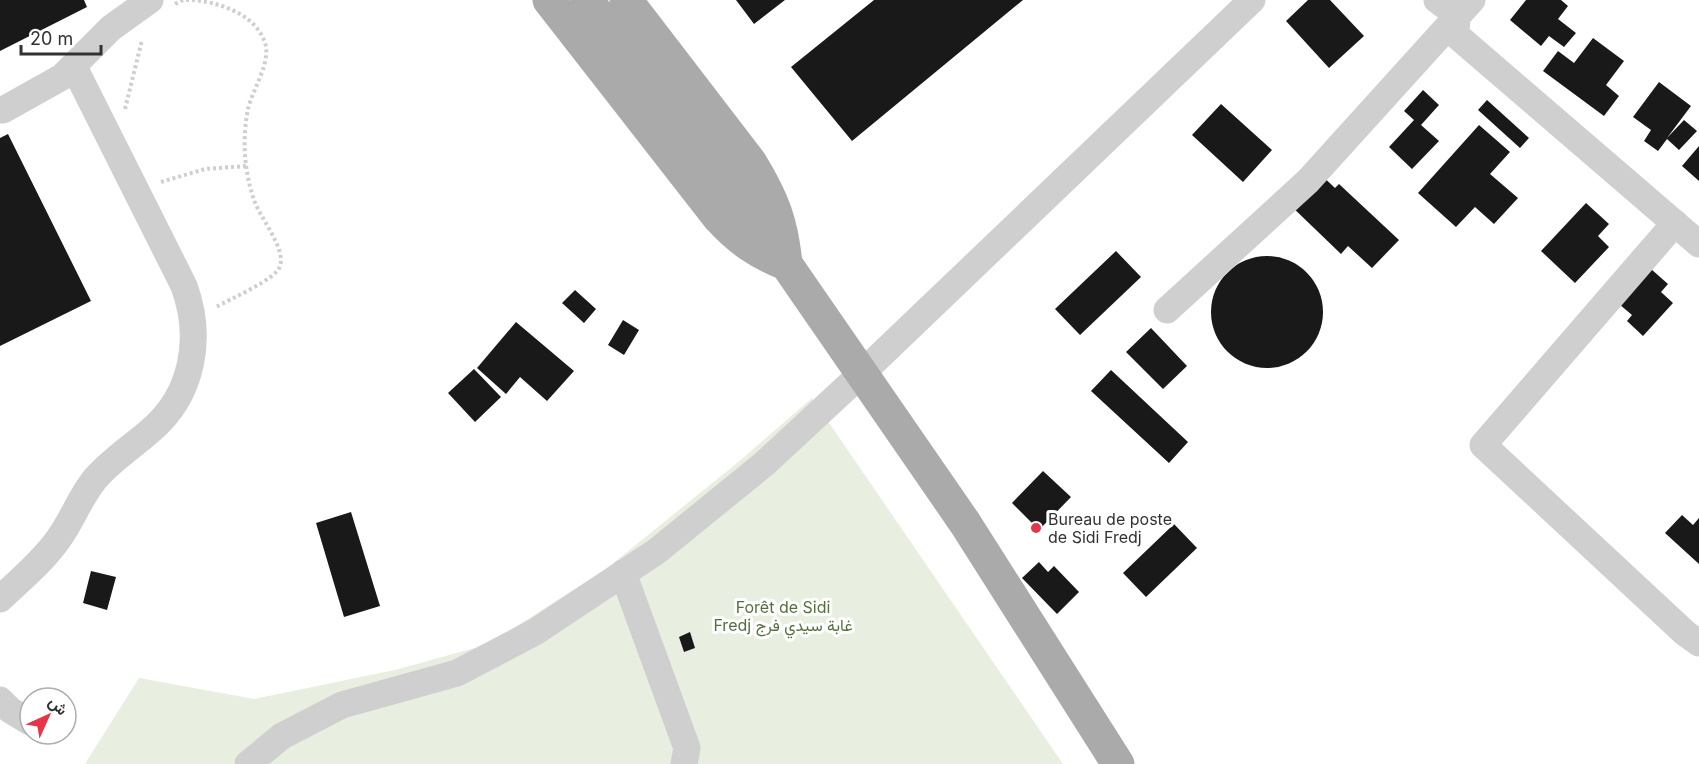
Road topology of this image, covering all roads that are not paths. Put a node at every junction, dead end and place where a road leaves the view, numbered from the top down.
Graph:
1 (150, 0) edge
2 (549, 0) edge
3 (587, 0) edge
4 (626, 0) edge
5 (1252, 0) edge
6 (1455, 5) edge
7 (74, 67) junction
8 (3, 110) dead end
9 (1675, 223) junction
10 (1699, 244) edge
11 (786, 264) junction
12 (1167, 310) dead end
13 (861, 374) junction
14 (623, 573) junction
15 (0, 599) edge
16 (1699, 643) edge
17 (0, 700) edge
18 (18, 715) edge
19 (248, 764) edge
20 (684, 764) edge
21 (1118, 764) edge

1 - 7 street
2 - 11 main road
3 - 11 main road
4 - 11 main road
5 - 13 street
6 - 9 street
6 - 12 street
7 - 8 street
7 - 15 street
9 - 10 street
9 - 16 street
11 - 13 main road
13 - 14 street
13 - 21 main road
14 - 19 street
14 - 20 street
17 - 18 street

